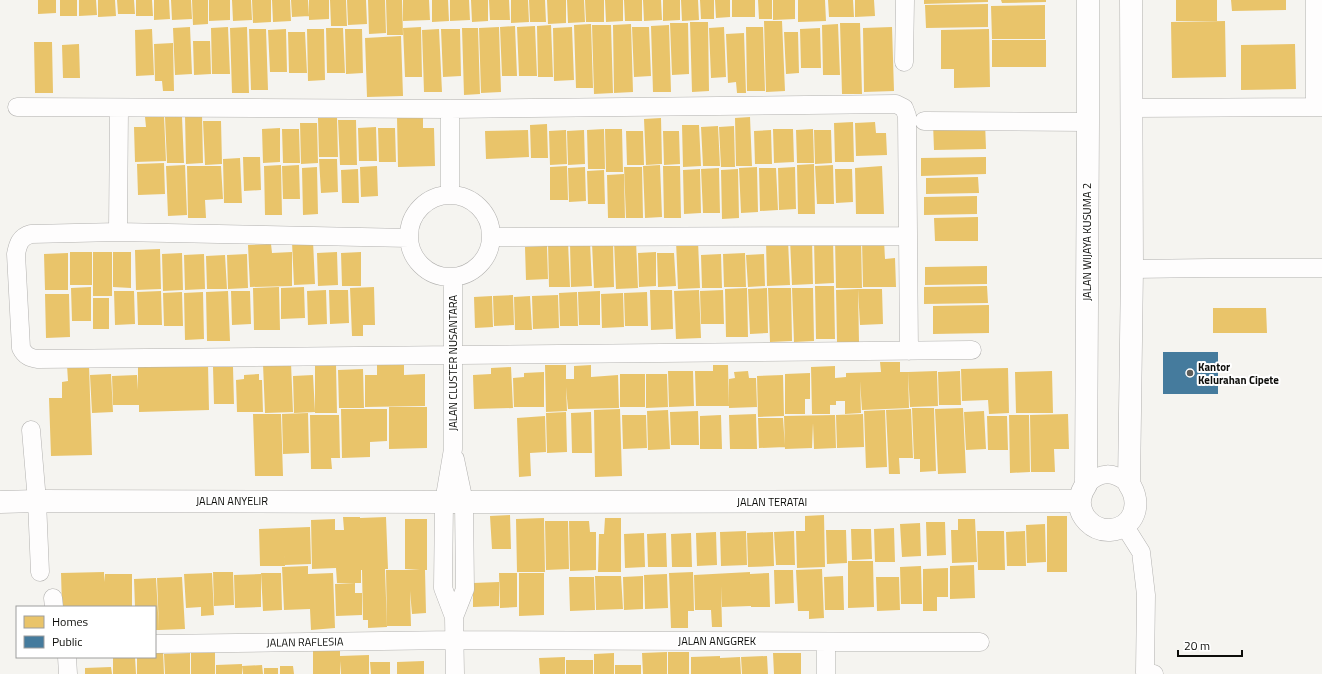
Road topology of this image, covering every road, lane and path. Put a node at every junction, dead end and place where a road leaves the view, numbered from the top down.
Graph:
1 (905, 0) edge
2 (1088, 0) edge
3 (1132, 0) edge
4 (1314, 0) edge
5 (904, 62) dead end
6 (17, 107) dead end
7 (1318, 107) edge
8 (119, 108) junction
9 (450, 108) junction
10 (1132, 108) junction
11 (924, 121) dead end
12 (1088, 122) junction
13 (450, 195) junction
14 (118, 232) junction
15 (908, 236) junction
16 (492, 237) junction
17 (408, 238) junction
18 (1322, 268) edge
19 (1132, 269) junction
20 (452, 278) junction
21 (972, 350) dead end
22 (909, 351) junction
23 (453, 355) junction
24 (31, 430) dead end
25 (1129, 484) junction
26 (1083, 493) junction
27 (37, 501) junction
28 (0, 502) edge
29 (454, 502) junction
30 (1124, 525) junction
31 (40, 572) dead end
32 (455, 640) junction
33 (826, 642) junction
34 (980, 642) dead end
35 (156, 644) edge
36 (67, 658) edge
37 (1148, 673) edge
38 (68, 674) edge
39 (455, 674) edge
40 (826, 674) edge

1 - 5 street
2 - 12 street, JALAN WIJAYA KUSUMA 2
3 - 10 street
4 - 7 street
6 - 8 street
7 - 10 street
8 - 9 street
8 - 14 street
9 - 13 street
9 - 15 street
10 - 19 street
11 - 12 street
12 - 26 street, JALAN WIJAYA KUSUMA 2
13 - 16 street
13 - 17 street
14 - 17 street
14 - 23 street
15 - 16 street
15 - 22 street
16 - 20 street
17 - 20 street
18 - 19 street
19 - 25 street
20 - 23 street, JALAN CLUSTER NUSANTARA
21 - 22 street
22 - 23 street
23 - 29 street, JALAN CLUSTER NUSANTARA
24 - 27 street
25 - 26 street
25 - 30 street
26 - 29 street, JALAN TERATAI
26 - 30 street, JALAN WIJAYA KUSUMA 2
27 - 28 street, JALAN ANYELIR
27 - 29 street, JALAN ANYELIR
27 - 31 street
29 - 32 street, JALAN CLUSTER NUSANTARA
30 - 37 street
32 - 33 street, JALAN ANGGREK
32 - 35 street, JALAN RAFLESIA
32 - 39 street, JALAN CLUSTER NUSANTARA
33 - 34 street, JALAN ANGGREK
33 - 40 street
36 - 38 street

